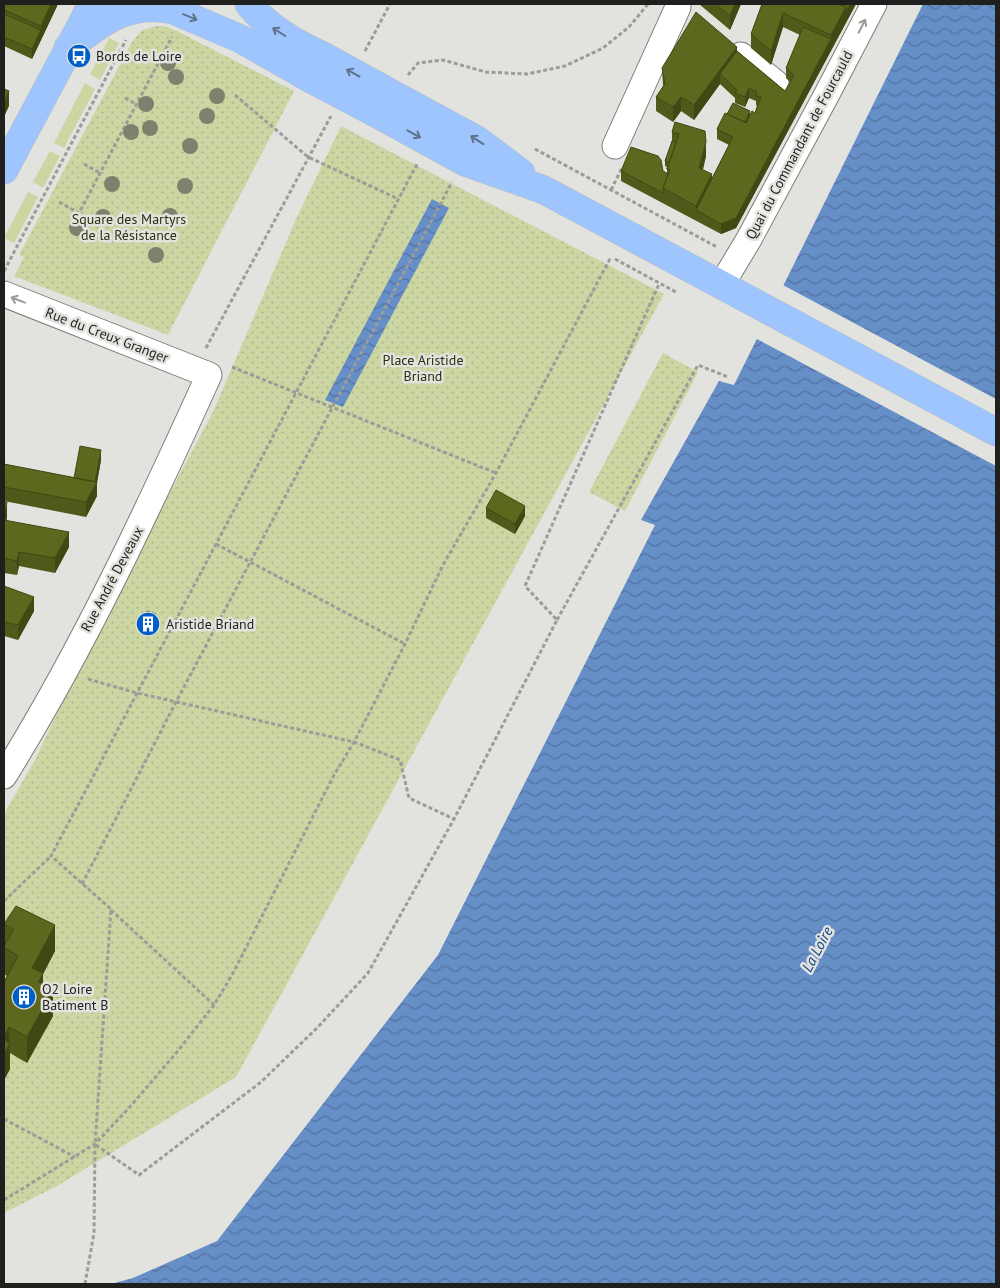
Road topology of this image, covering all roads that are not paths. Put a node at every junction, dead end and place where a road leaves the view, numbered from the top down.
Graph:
1 (209, 4) edge
2 (249, 4) edge
3 (874, 4) edge
4 (679, 5) edge
5 (92, 8) edge
6 (700, 24) edge
7 (241, 39) junction
8 (723, 42) edge
9 (68, 48) junction
10 (317, 68) junction
11 (776, 83) edge
12 (615, 146) dead end
13 (4, 170) edge
14 (722, 284) junction
15 (4, 294) edge
16 (213, 365) joint
17 (996, 432) edge
18 (4, 776) edge

1 - 7 main road
10 -> 2 main road
14 -> 3 street, Quai du Commandant de Fourcauld
4 - 6 street
4 - 12 street
5 - 9 main road
9 -> 7 main road
7 - 10 main road
8 - 11 street
9 - 13 main road
10 - 14 main road, bridge
14 - 17 main road
16 -> 15 street, Rue du Creux Granger
16 - 18 street, Rue André Deveaux

